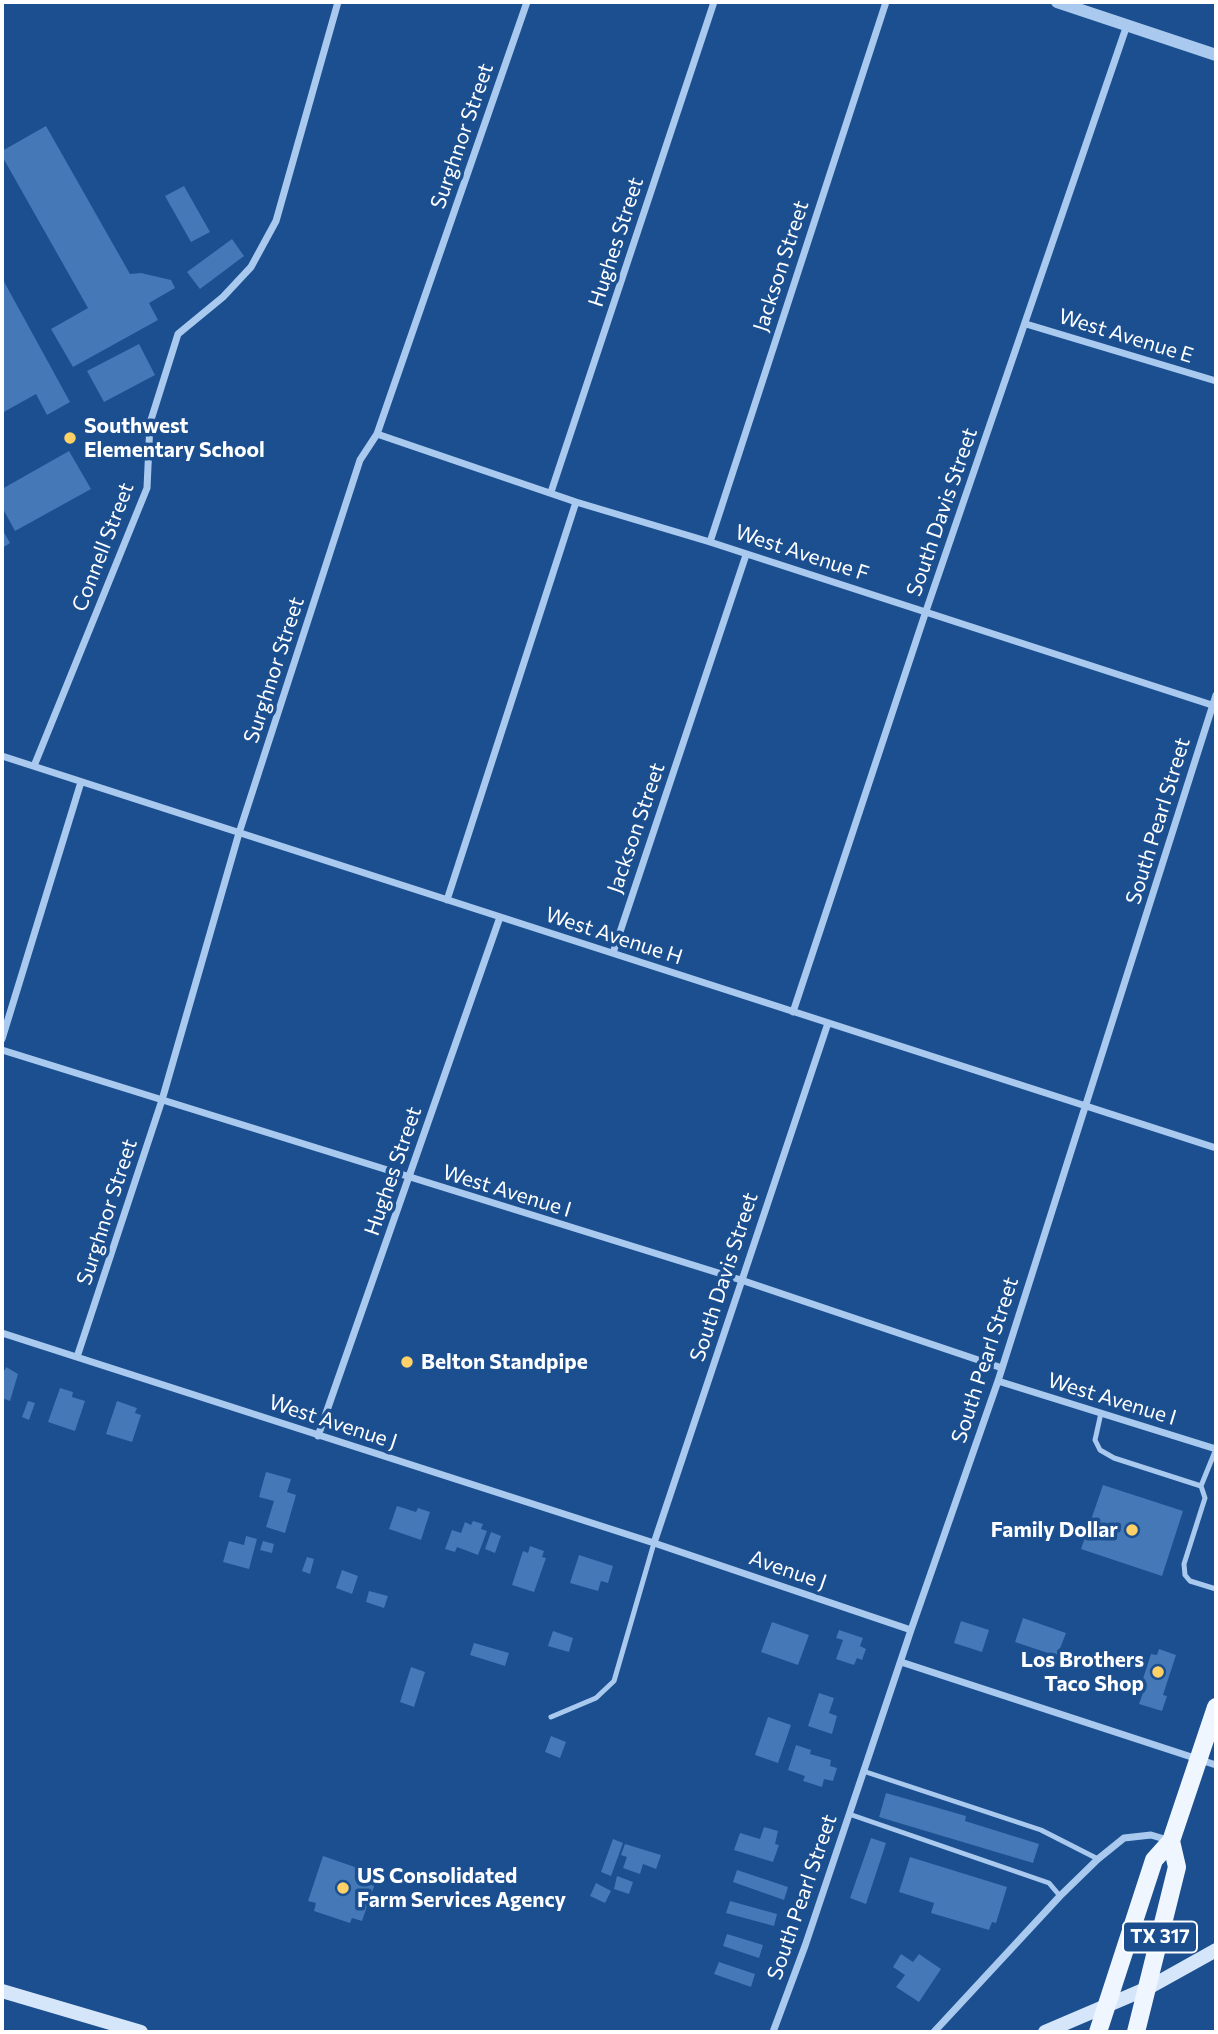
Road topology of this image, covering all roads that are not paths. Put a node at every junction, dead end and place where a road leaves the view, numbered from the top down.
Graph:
1 (338, 2) edge
2 (527, 2) edge
3 (714, 2) edge
4 (886, 2) edge
5 (1057, 2) edge
6 (1127, 25) junction
7 (1216, 55) edge
8 (1026, 324) junction
9 (1216, 382) edge
10 (377, 434) junction
11 (551, 492) junction
12 (576, 502) junction
13 (710, 542) junction
14 (747, 555) junction
15 (926, 611) junction
16 (1216, 695) edge
17 (1214, 706) edge
18 (2, 756) edge
19 (34, 766) junction
20 (81, 782) junction
21 (239, 833) junction
22 (447, 900) junction
23 (500, 917) junction
24 (613, 953) junction
25 (793, 1012) junction
26 (828, 1023) junction
27 (2, 1039) edge
28 (2, 1050) edge
29 (162, 1100) junction
30 (1087, 1107) junction
31 (1216, 1148) edge
32 (409, 1179) junction
33 (741, 1280) junction
34 (2, 1333) edge
35 (77, 1357) junction
36 (1002, 1368) junction
37 (998, 1381) junction
38 (1101, 1413) junction
39 (318, 1436) junction
40 (1216, 1449) edge
41 (1201, 1486) junction
42 (654, 1543) junction
43 (1216, 1589) edge
44 (911, 1630) junction
45 (901, 1662) junction
46 (1216, 1707) edge
47 (551, 1717) dead end
48 (1208, 1762) edge
49 (863, 1771) junction
50 (849, 1814) junction
51 (1171, 1841) junction
52 (1097, 1859) junction
53 (1060, 1896) junction
54 (1216, 1951) edge
55 (1148, 1988) junction
56 (2, 1991) edge
57 (1106, 2007) junction
58 (141, 2032) edge
59 (773, 2032) edge
60 (934, 2032) edge
61 (1045, 2032) edge
62 (1098, 2032) edge
63 (1136, 2032) edge

1 - 19 street, Connell Street
2 - 10 street, Surghnor Street
3 - 11 street, Hughes Street
4 - 13 street, Jackson Street
5 - 6 street
6 - 7 street
6 - 8 street, South Davis Street
8 - 9 street, West Avenue E
8 - 15 street, South Davis Street
10 - 11 street, West Avenue F
10 - 21 street, Surghnor Street
11 - 12 street, West Avenue F
12 - 13 street, West Avenue F
12 - 22 street
13 - 14 street, West Avenue F
14 - 15 street, West Avenue F
14 - 24 street, Jackson Street
15 - 17 street, West Avenue F
15 - 25 street, South Davis Street
16 - 17 street, South Pearl Street
17 - 30 street, South Pearl Street
18 - 19 street, West Avenue H
19 - 20 street, West Avenue H
20 - 21 street, West Avenue H
20 - 27 street
21 - 22 street, West Avenue H
21 - 29 street, Surghnor Street
22 - 23 street, West Avenue H
23 - 24 street, West Avenue H
23 - 32 street, Hughes Street
24 - 25 street, West Avenue H
25 - 26 street, West Avenue H
26 - 30 street, West Avenue H
26 - 33 street, South Davis Street
28 - 29 street, West Avenue I
29 - 32 street, West Avenue I
29 - 35 street, Surghnor Street
30 - 31 street, West Avenue H
30 - 36 street, South Pearl Street
32 - 33 street, West Avenue I
32 - 39 street, Hughes Street
33 - 36 street, West Avenue I
33 - 42 street, South Davis Street
34 - 35 street, West Avenue J
35 - 39 street, West Avenue J
36 - 37 street, South Pearl Street
37 - 38 street, West Avenue I
37 - 44 street, South Pearl Street
38 - 40 street, West Avenue I
38 - 41 lane
39 - 42 street, West Avenue J
40 - 41 lane
41 - 43 lane
42 - 44 street, Avenue J
42 - 47 lane
44 - 45 street, South Pearl Street
45 - 48 street
45 - 49 street, South Pearl Street
46 - 48 main road, TX 317
48 - 51 main road, TX 317
49 - 50 street, South Pearl Street
49 - 52 lane
50 - 53 lane
50 - 59 street, South Pearl Street
51 - 52 street
51 - 55 main road, TX 317
51 - 57 main road, TX 317
52 - 53 street
53 - 60 street
54 - 55 main road
55 - 57 main road
55 - 63 main road, TX 317
56 - 58 main road
57 - 61 main road
57 - 62 main road, TX 317

